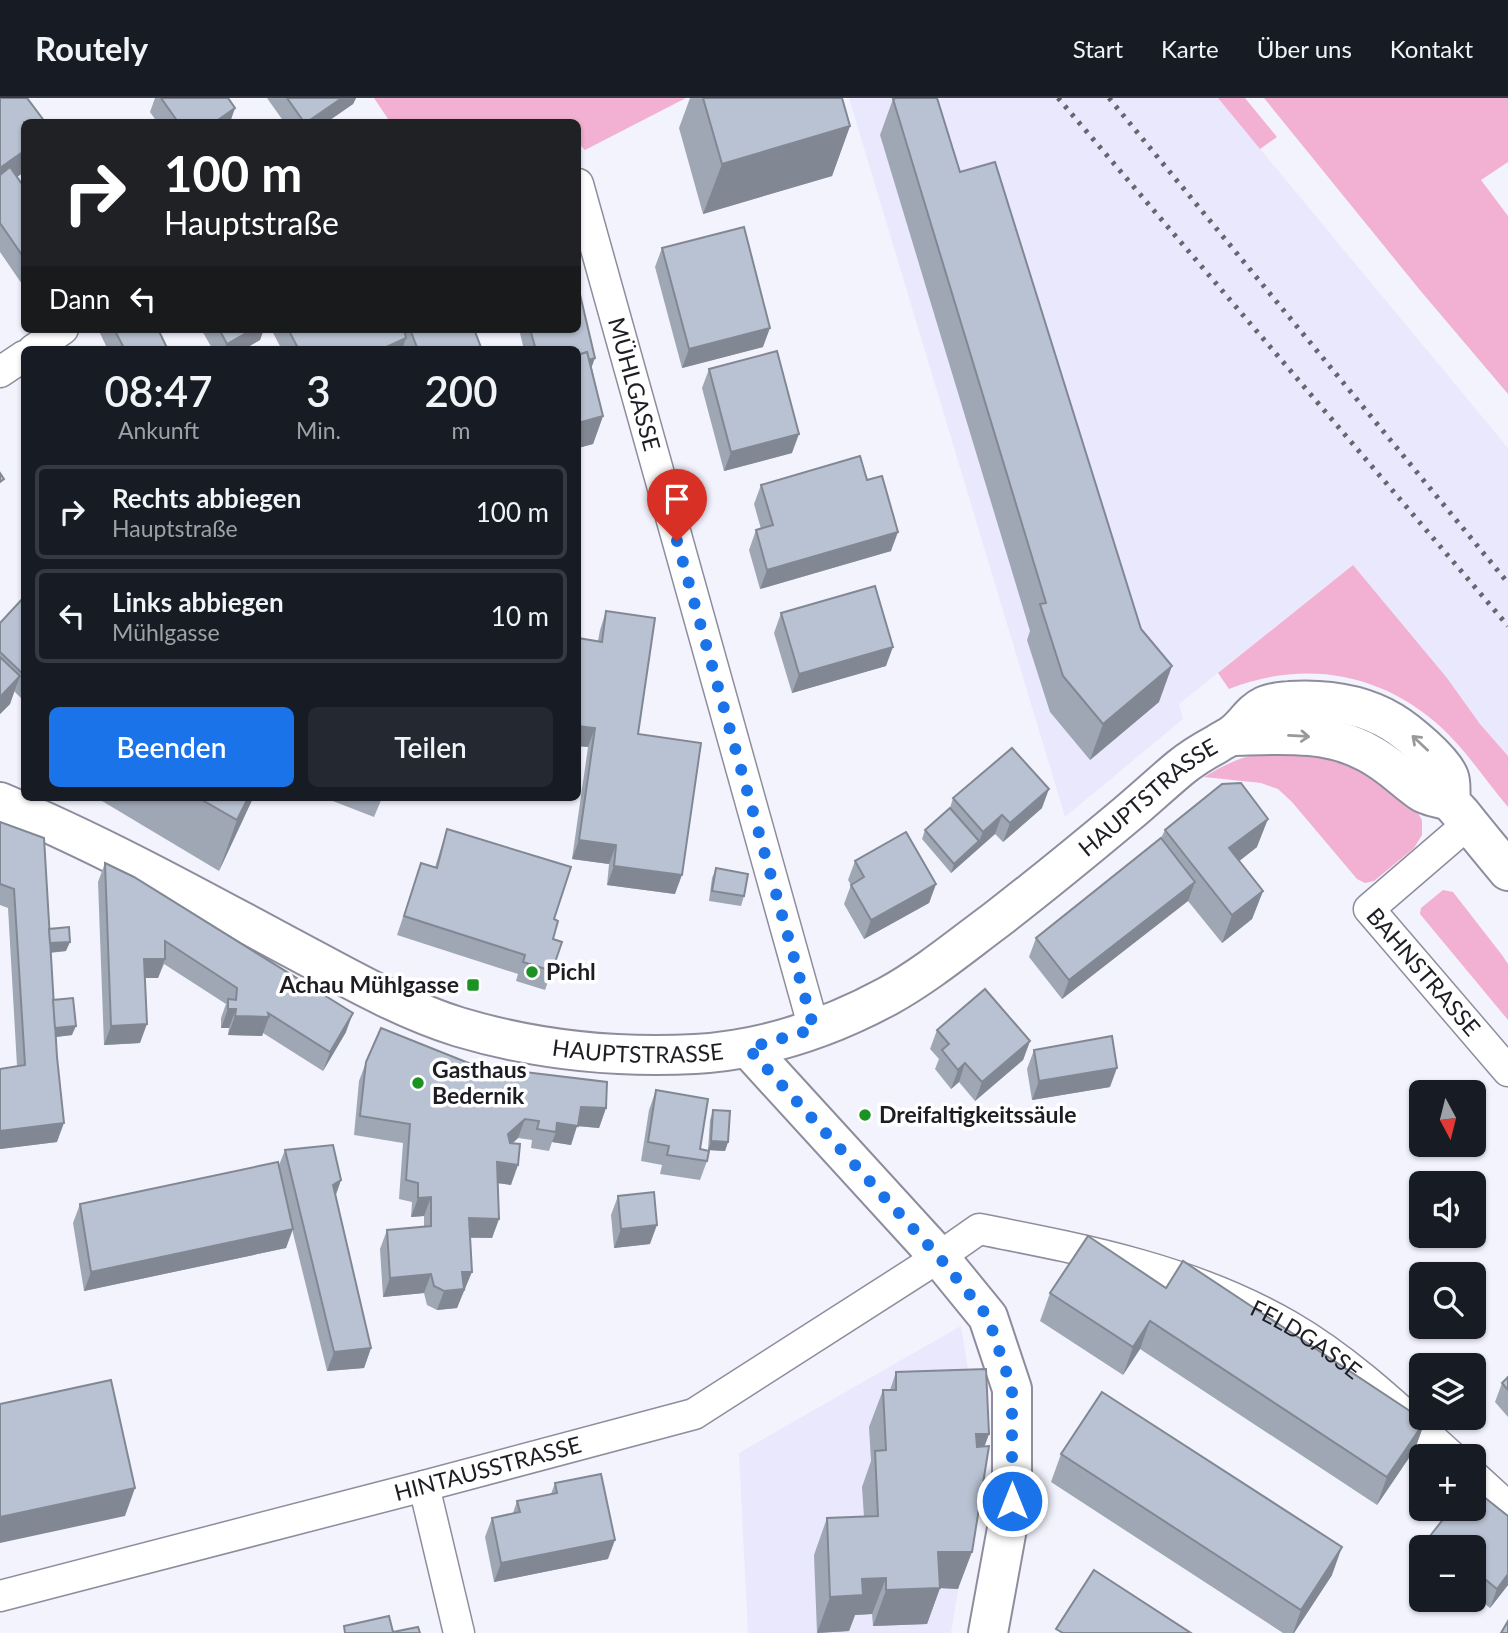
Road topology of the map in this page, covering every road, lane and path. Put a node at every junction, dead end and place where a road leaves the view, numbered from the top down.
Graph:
1 (581, 195) edge
2 (57, 333) edge
3 (39, 346) edge
4 (21, 357) edge
5 (0, 372) edge
6 (0, 802) edge
7 (1460, 812) junction
8 (1508, 871) edge
9 (814, 1029) junction
10 (748, 1048) junction
11 (1508, 1071) edge
12 (939, 1257) junction
13 (1437, 1444) edge
14 (424, 1486) junction
15 (1486, 1487) edge
16 (1508, 1507) edge
17 (0, 1595) edge
18 (458, 1633) edge
19 (988, 1633) edge

1 - 9 street, MÜHLGASSE
2 - 3 street
4 - 5 street
6 - 10 main road, HAUPTSTRASSE
7 - 8 main road
7 - 9 main road, HAUPTSTRASSE
7 - 11 street, BAHNSTRASSE
9 - 10 main road, HAUPTSTRASSE
10 - 12 main road
12 - 13 street, FELDGASSE
12 - 14 street, HINTAUSSTRASSE
12 - 19 main road
14 - 17 street, HINTAUSSTRASSE
14 - 18 street
15 - 16 street

